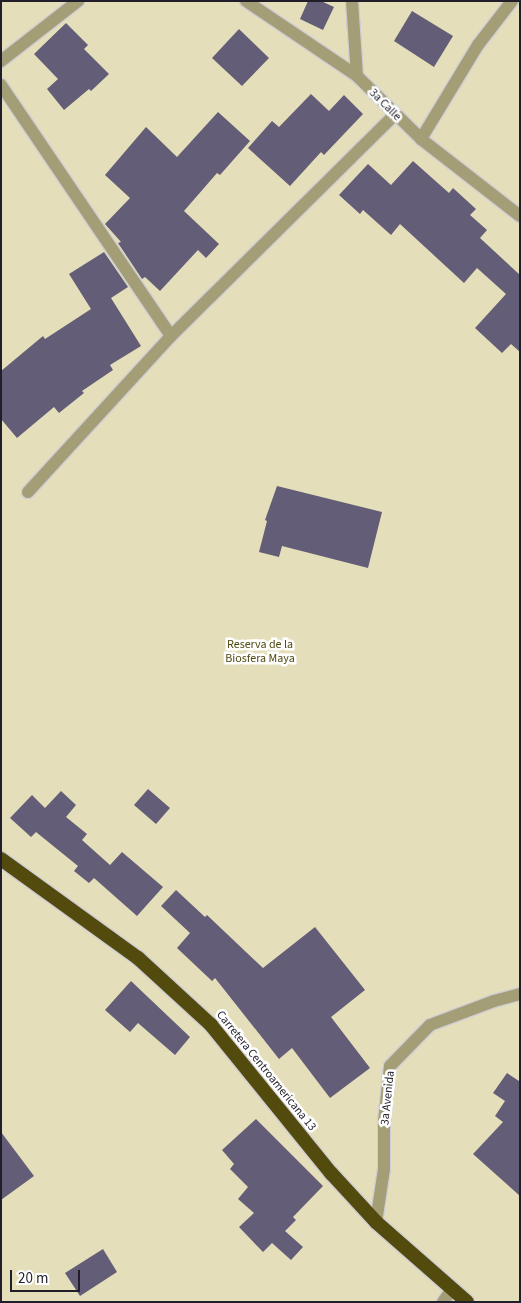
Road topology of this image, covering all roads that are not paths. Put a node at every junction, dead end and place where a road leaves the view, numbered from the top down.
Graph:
1 (78, 1) edge
2 (246, 1) edge
3 (352, 1) edge
4 (512, 1) edge
5 (1, 61) edge
6 (357, 76) junction
7 (1, 85) edge
8 (394, 115) junction
9 (421, 139) junction
10 (520, 216) edge
11 (171, 336) junction
12 (28, 492) dead end
13 (1, 859) edge
14 (520, 994) edge
15 (376, 1222) junction
16 (452, 1289) junction
17 (443, 1302) edge
18 (467, 1302) edge

1 - 5 street
2 - 6 street, 3a Calle
3 - 6 street
4 - 9 street
6 - 8 street, 3a Calle
7 - 11 street
8 - 9 street, 3a Calle
8 - 11 street
9 - 10 street, 3a Calle
11 - 12 street
13 - 15 highway, Carretera Centroamericana 13
14 - 15 street, 3a Avenida
15 - 16 highway, Carretera Centroamericana 13
16 - 17 street
16 - 18 highway, Carretera Centroamericana 13

